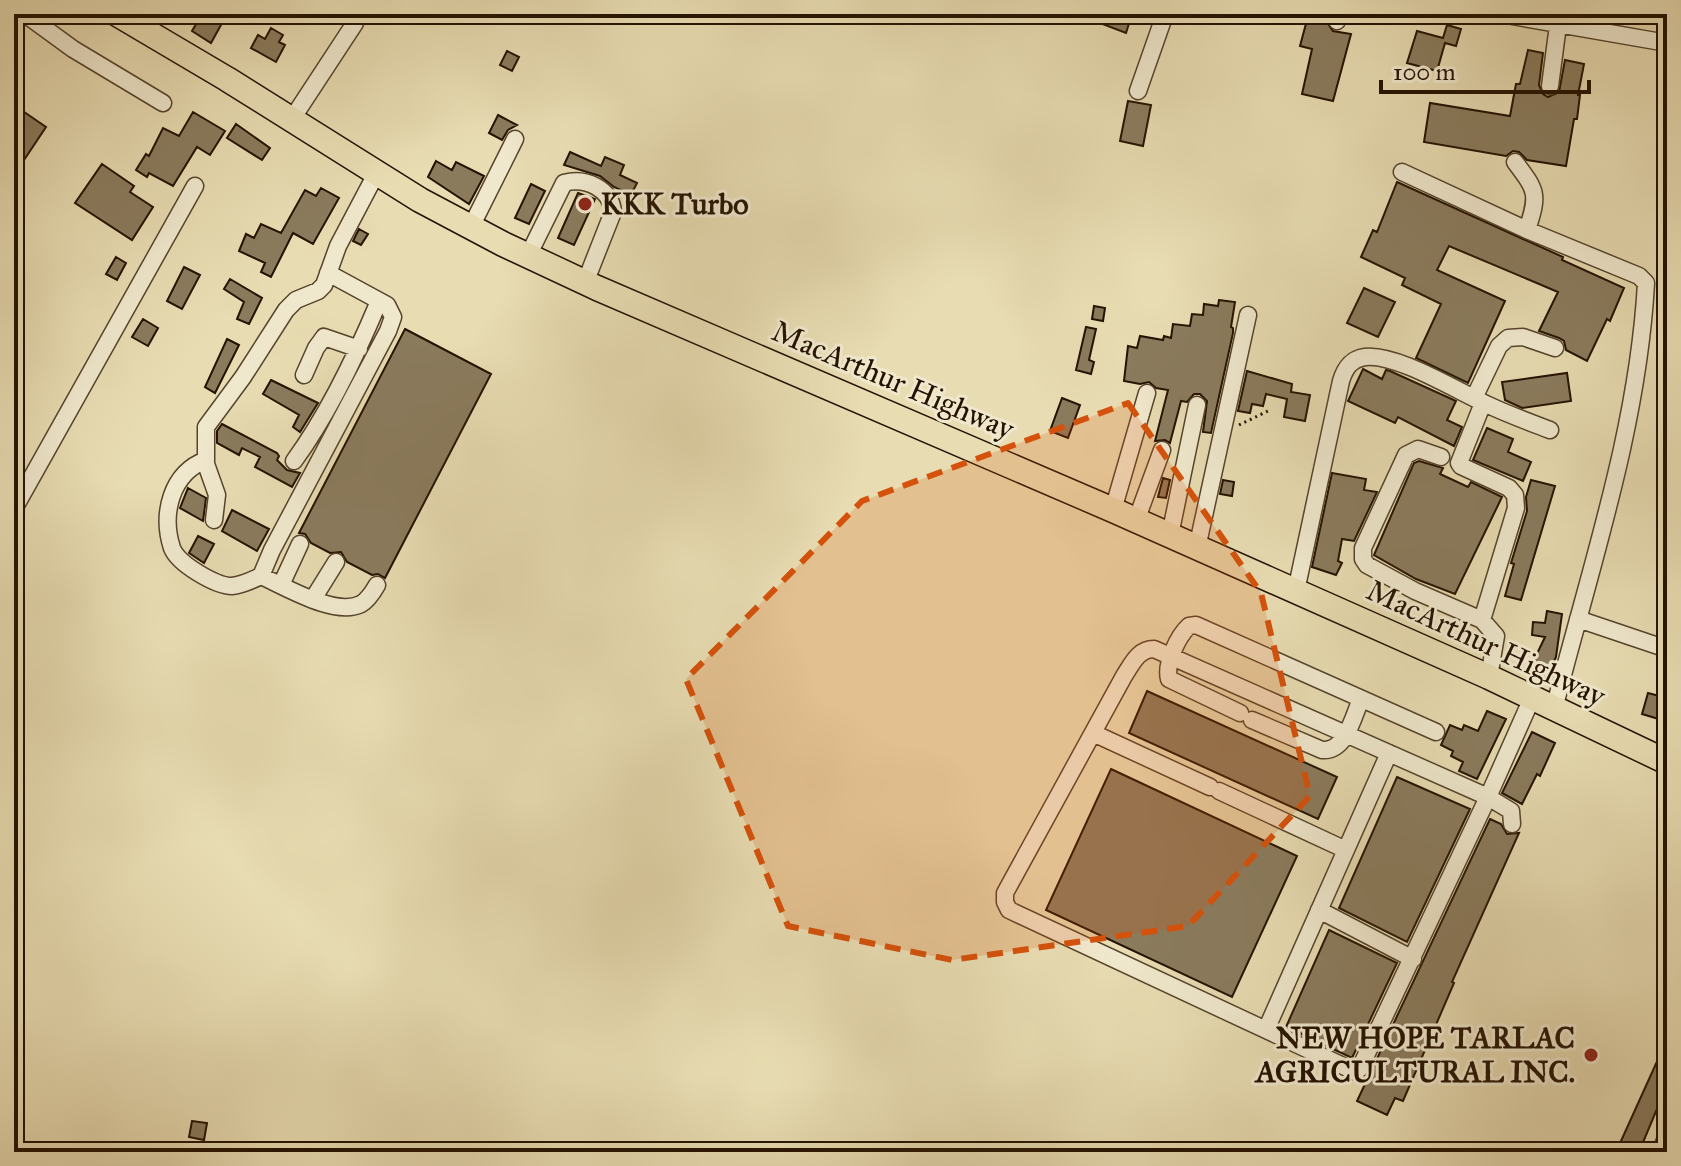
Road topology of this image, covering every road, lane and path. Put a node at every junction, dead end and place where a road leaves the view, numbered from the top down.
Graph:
1 (25, 14) edge
2 (117, 14) edge
3 (1165, 14) edge
4 (1501, 14) edge
5 (1565, 22) edge
6 (355, 23) dead end
7 (1667, 43) edge
8 (1550, 86) dead end
9 (1138, 91) dead end
10 (163, 103) dead end
11 (292, 119) junction
12 (515, 139) dead end
13 (1515, 162) dead end
14 (377, 172) junction
15 (1402, 172) dead end
16 (195, 186) dead end
17 (471, 227) junction
18 (1527, 230) junction
19 (528, 256) junction
20 (328, 273) junction
21 (585, 283) junction
22 (379, 301) junction
23 (1248, 315) dead end
24 (1555, 348) dead end
25 (359, 349) junction
26 (304, 375) dead end
27 (1147, 393) dead end
28 (1478, 401) junction
29 (1197, 405) dead end
30 (1268, 411) dead end
31 (1550, 430) dead end
32 (1222, 436) junction
33 (1162, 450) dead end
34 (1449, 459) junction
35 (206, 460) junction
36 (294, 461) dead end
37 (14, 509) edge
38 (1113, 510) junction
39 (214, 520) dead end
40 (1136, 521) junction
41 (1170, 535) junction
42 (300, 544) dead end
43 (1197, 548) junction
44 (336, 562) dead end
45 (261, 576) junction
46 (281, 585) junction
47 (377, 585) dead end
48 (1296, 591) junction
49 (313, 599) junction
50 (1578, 619) junction
51 (1482, 620) junction
52 (1667, 649) edge
53 (1172, 657) junction
54 (1489, 677) junction
55 (1532, 698) junction
56 (1361, 699) junction
57 (1554, 709) junction
58 (1436, 732) dead end
59 (1093, 733) junction
60 (1345, 735) junction
61 (1389, 753) junction
62 (1666, 758) edge
63 (1488, 797) junction
64 (1512, 824) dead end
65 (1346, 850) junction
66 (1319, 910) junction
67 (1413, 959) junction
68 (1266, 1030) junction
69 (1667, 1136) edge
70 (1660, 1152) edge

1 - 10 street
2 - 11 highway, MacArthur Highway
3 - 9 street
4 - 5 street
5 - 7 street
5 - 8 street
6 - 11 street
11 - 14 highway, MacArthur Highway
12 - 17 street
13 - 18 street
14 - 17 highway, MacArthur Highway
14 - 20 street
15 - 18 street
16 - 37 street
17 - 19 highway, MacArthur Highway
18 - 50 street
19 - 21 highway, MacArthur Highway
19 - 21 street
20 - 22 street
20 - 35 street
21 - 38 highway, MacArthur Highway
22 - 25 street
22 - 45 street
23 - 32 street
24 - 28 street
25 - 26 street
25 - 36 street
27 - 38 street
28 - 31 street
28 - 34 street
28 - 48 street
29 - 41 street
30 - 32 path
32 - 43 street
33 - 40 street
34 - 51 street
34 - 51 street
35 - 39 street
35 - 45 street
38 - 40 highway, MacArthur Highway
40 - 41 highway, MacArthur Highway
41 - 43 highway, MacArthur Highway
42 - 46 street
43 - 48 highway, MacArthur Highway
44 - 49 street
45 - 46 street
46 - 49 street
47 - 49 street
48 - 54 highway, MacArthur Highway
50 - 52 street
50 - 57 street
51 - 54 street
53 - 56 street
53 - 59 street
53 - 60 street
53 - 60 street
54 - 55 highway, MacArthur Highway
55 - 57 highway, MacArthur Highway
55 - 63 street
56 - 58 street
56 - 60 street
57 - 62 highway, MacArthur Highway
59 - 65 street
59 - 68 street
60 - 61 street
61 - 63 street
61 - 65 street
63 - 64 street
63 - 67 street
65 - 66 street
66 - 67 street
66 - 68 street
67 - 68 street
69 - 70 street

